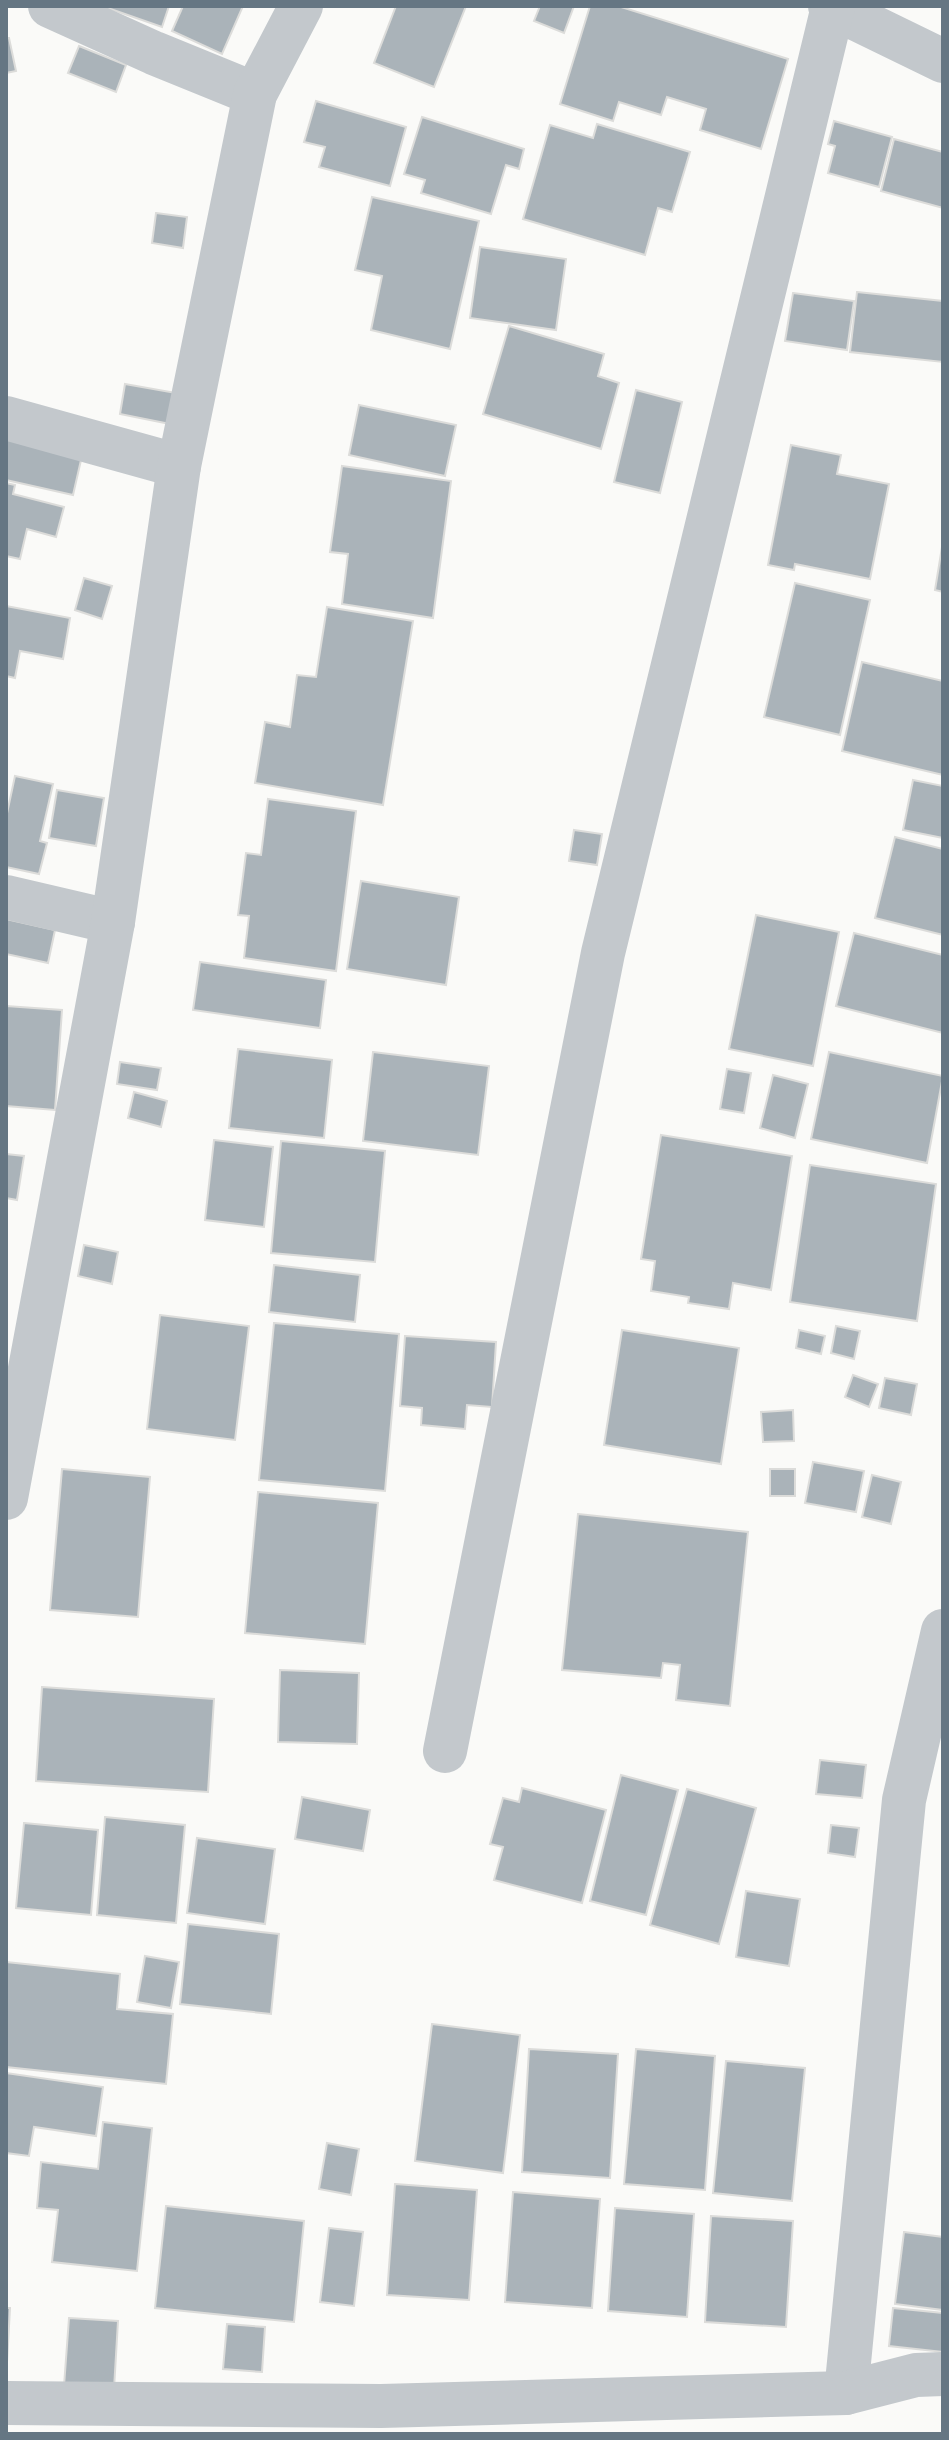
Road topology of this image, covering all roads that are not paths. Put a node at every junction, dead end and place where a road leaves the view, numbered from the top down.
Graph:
1 (50, 6) edge
2 (301, 6) edge
3 (832, 7) edge
4 (943, 61) edge
5 (255, 94) junction
6 (6, 418) edge
7 (179, 466) junction
8 (6, 897) edge
9 (113, 922) junction
10 (6, 1498) edge
11 (943, 1631) edge
12 (445, 1751) dead end
13 (943, 2374) edge
14 (846, 2393) junction
15 (6, 2403) edge
16 (382, 2420) edge

1 - 5 street
2 - 5 street
3 - 4 street
3 - 12 street
5 - 7 street
6 - 7 street
7 - 9 street
8 - 9 street
9 - 10 street
11 - 14 street
13 - 14 street
14 - 16 street
15 - 16 street

